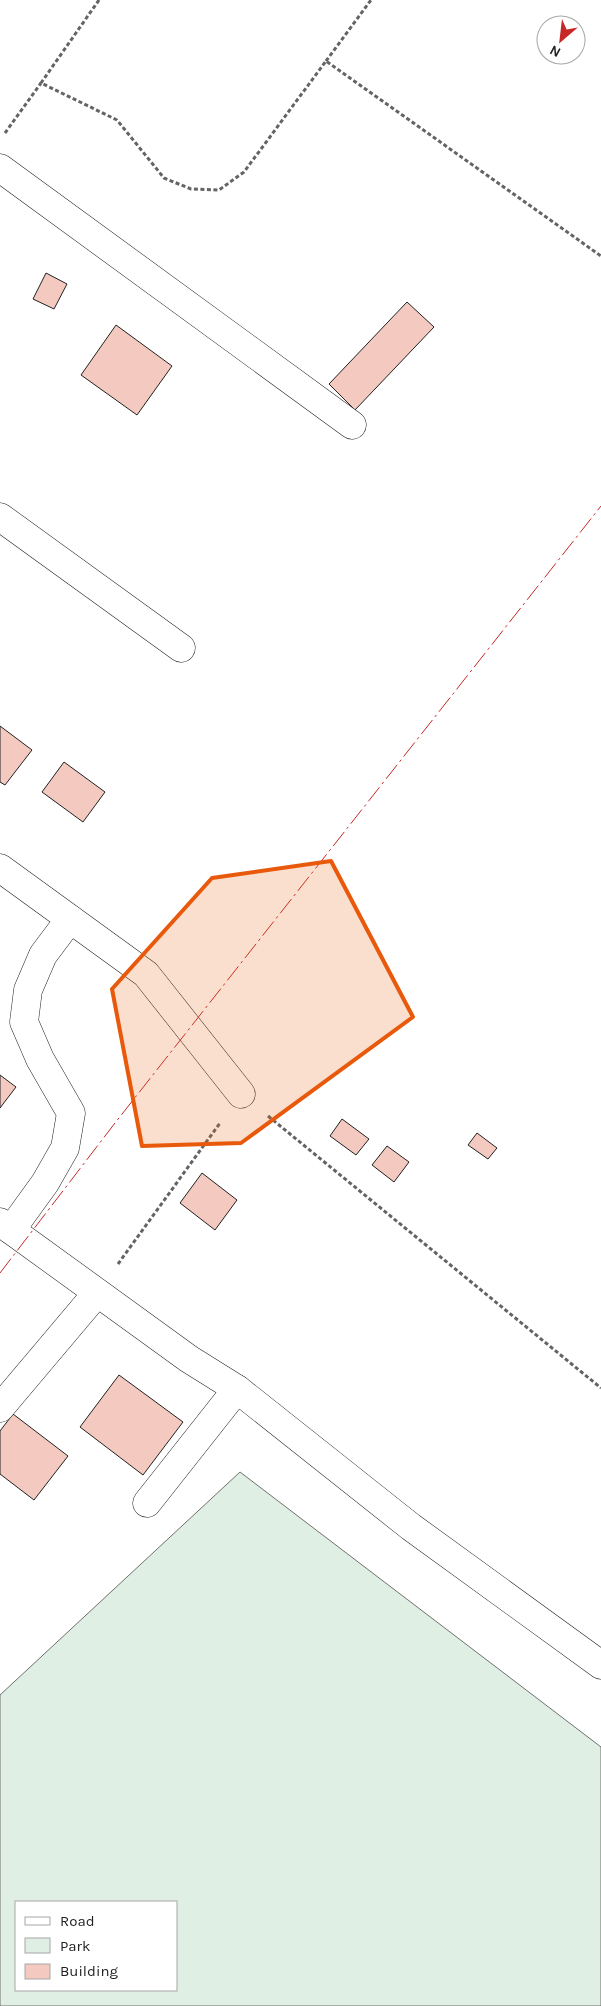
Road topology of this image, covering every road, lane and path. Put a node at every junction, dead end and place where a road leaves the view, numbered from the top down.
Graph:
1 (99, 0) edge
2 (371, 0) edge
3 (326, 61) junction
4 (40, 83) junction
5 (0, 140) edge
6 (0, 168) edge
7 (601, 256) edge
8 (352, 426) dead end
9 (0, 517) edge
10 (181, 648) dead end
11 (0, 868) edge
12 (70, 919) junction
13 (241, 1094) junction
14 (5, 1226) edge
15 (97, 1293) junction
16 (601, 1388) edge
17 (237, 1389) junction
18 (0, 1408) edge
19 (147, 1503) dead end
20 (601, 1664) edge

1 - 4 path
2 - 3 path
3 - 4 path
3 - 7 path
4 - 5 path
6 - 8 street
9 - 10 street
11 - 12 street
12 - 13 street
12 - 14 street
13 - 15 path
13 - 16 path
14 - 15 street
15 - 17 street
15 - 18 street
17 - 19 street
17 - 20 street

